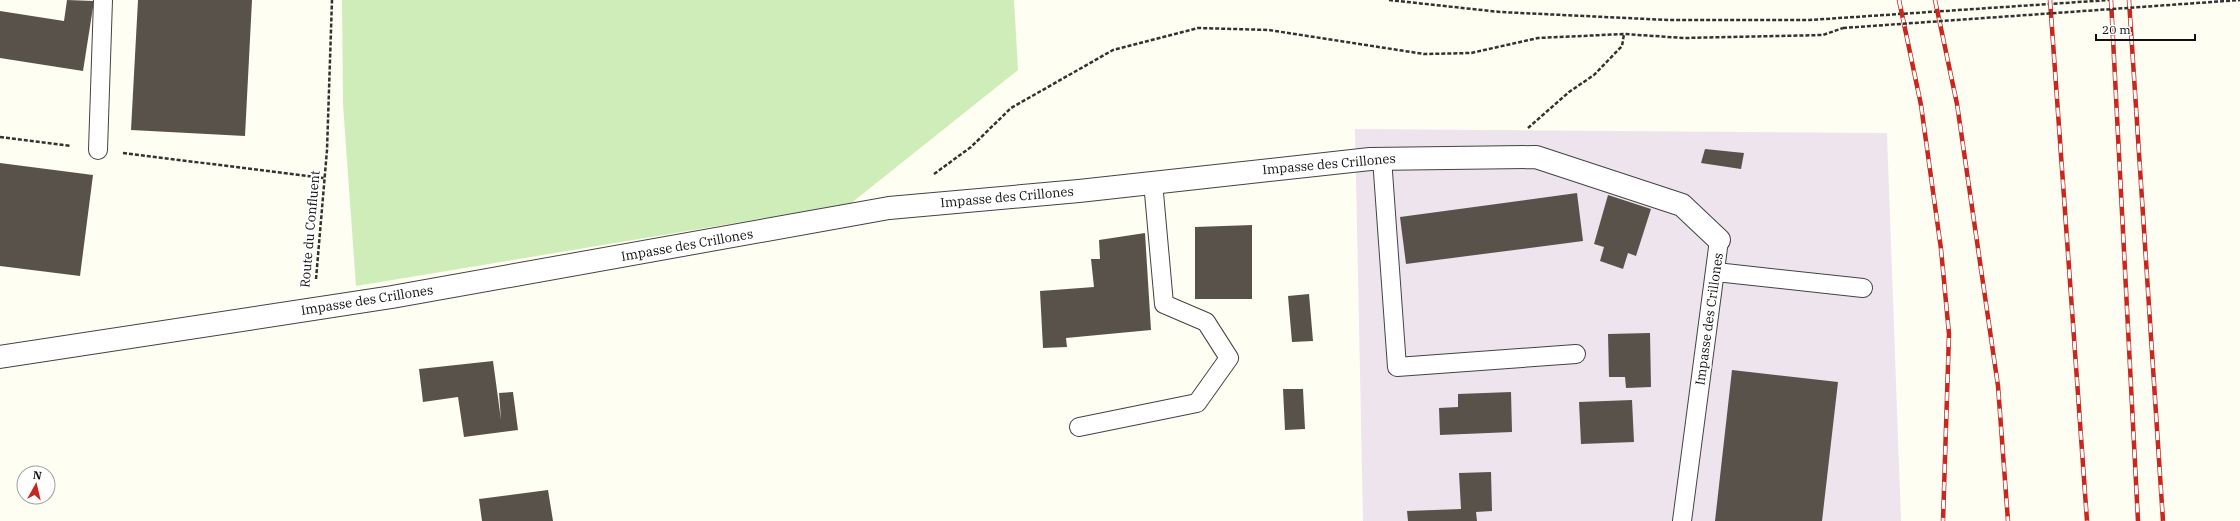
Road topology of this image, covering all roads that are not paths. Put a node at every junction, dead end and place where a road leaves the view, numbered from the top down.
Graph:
1 (103, 0) edge
2 (98, 150) road end
3 (1382, 158) junction
4 (1153, 182) junction
5 (1720, 240) joint
6 (1716, 272) junction
7 (1863, 288) dead end
8 (1576, 354) dead end
9 (0, 357) edge
10 (1079, 427) dead end
11 (1682, 521) edge

1 - 2 lane
3 - 4 street, Impasse des Crillones
3 - 5 street, Impasse des Crillones
3 - 8 lane
4 - 9 street, Impasse des Crillones
4 - 10 lane
5 - 6 lane, Impasse des Crillones
6 - 7 lane
6 - 11 lane, Impasse des Crillones

